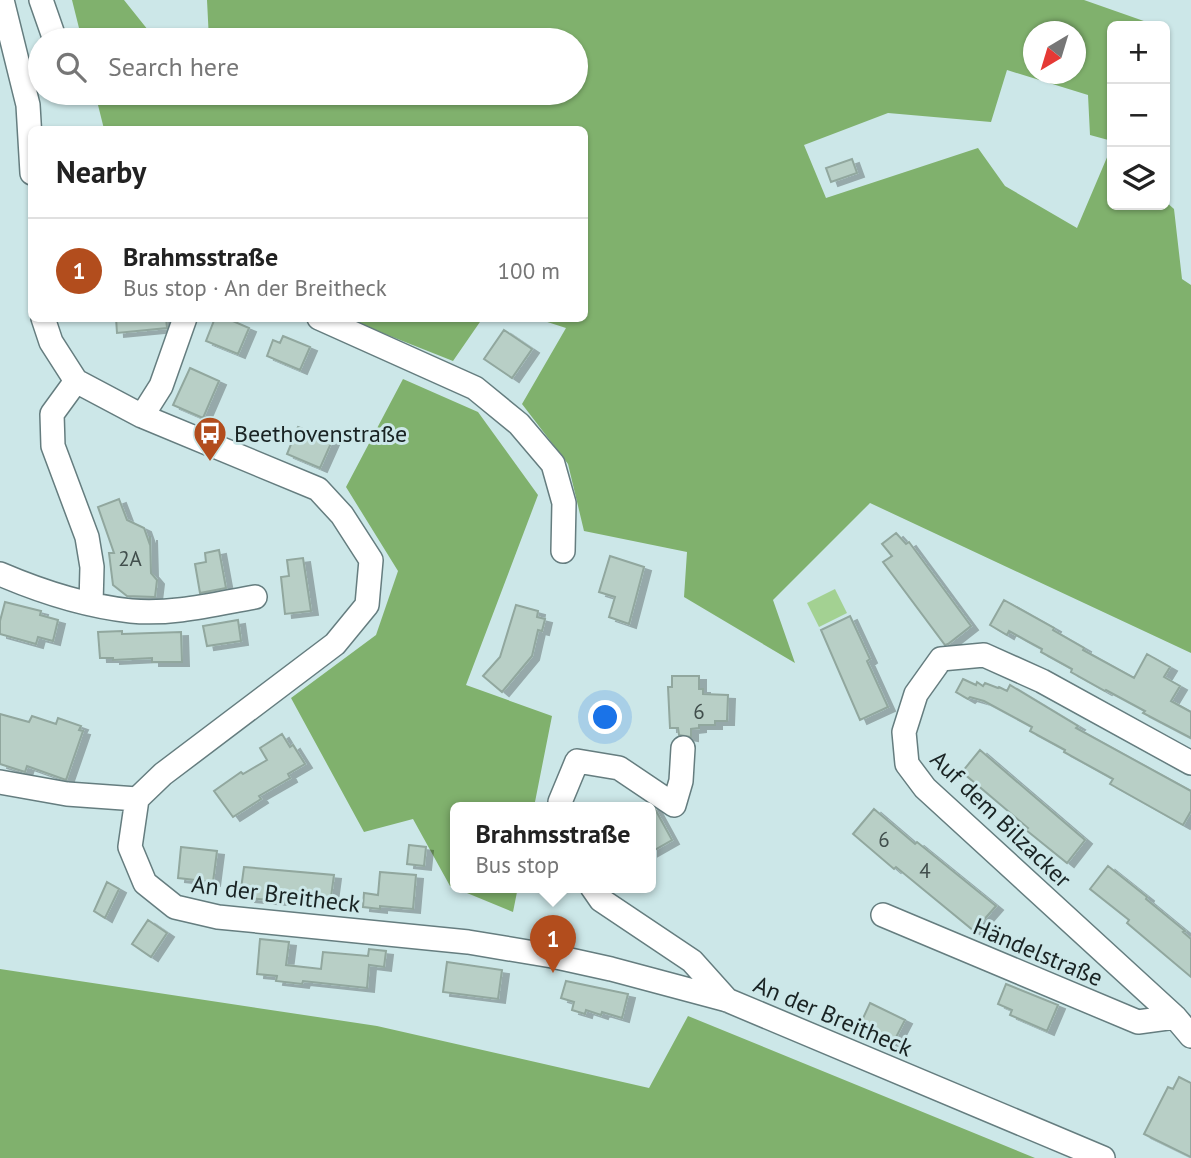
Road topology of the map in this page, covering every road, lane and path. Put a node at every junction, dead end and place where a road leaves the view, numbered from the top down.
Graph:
1 (2, 0) edge
2 (41, 0) edge
3 (51, 28) edge
4 (28, 78) edge
5 (35, 105) edge
6 (34, 126) edge
7 (44, 322) edge
8 (184, 322) edge
9 (328, 322) edge
10 (76, 380) junction
11 (142, 416) junction
12 (563, 551) dead end
13 (0, 574) edge
14 (255, 597) dead end
15 (91, 604) junction
16 (683, 748) dead end
17 (1191, 763) edge
18 (0, 782) edge
19 (136, 799) junction
20 (560, 802) edge
21 (596, 893) edge
22 (883, 915) dead end
23 (727, 1000) junction
24 (1175, 1017) junction
25 (1191, 1036) edge
26 (1103, 1158) edge

1 - 4 street
2 - 3 street
5 - 6 street
7 - 10 street
8 - 11 street
9 - 12 street
10 - 11 street
10 - 15 street
11 - 19 street
13 - 15 street
14 - 15 street
16 - 20 street
17 - 24 street, Auf dem Bilzacker
18 - 19 street
19 - 23 street, An der Breitheck
21 - 23 street
22 - 24 street, Händelstraße
23 - 26 street, An der Breitheck
24 - 25 street, Auf dem Bilzacker

